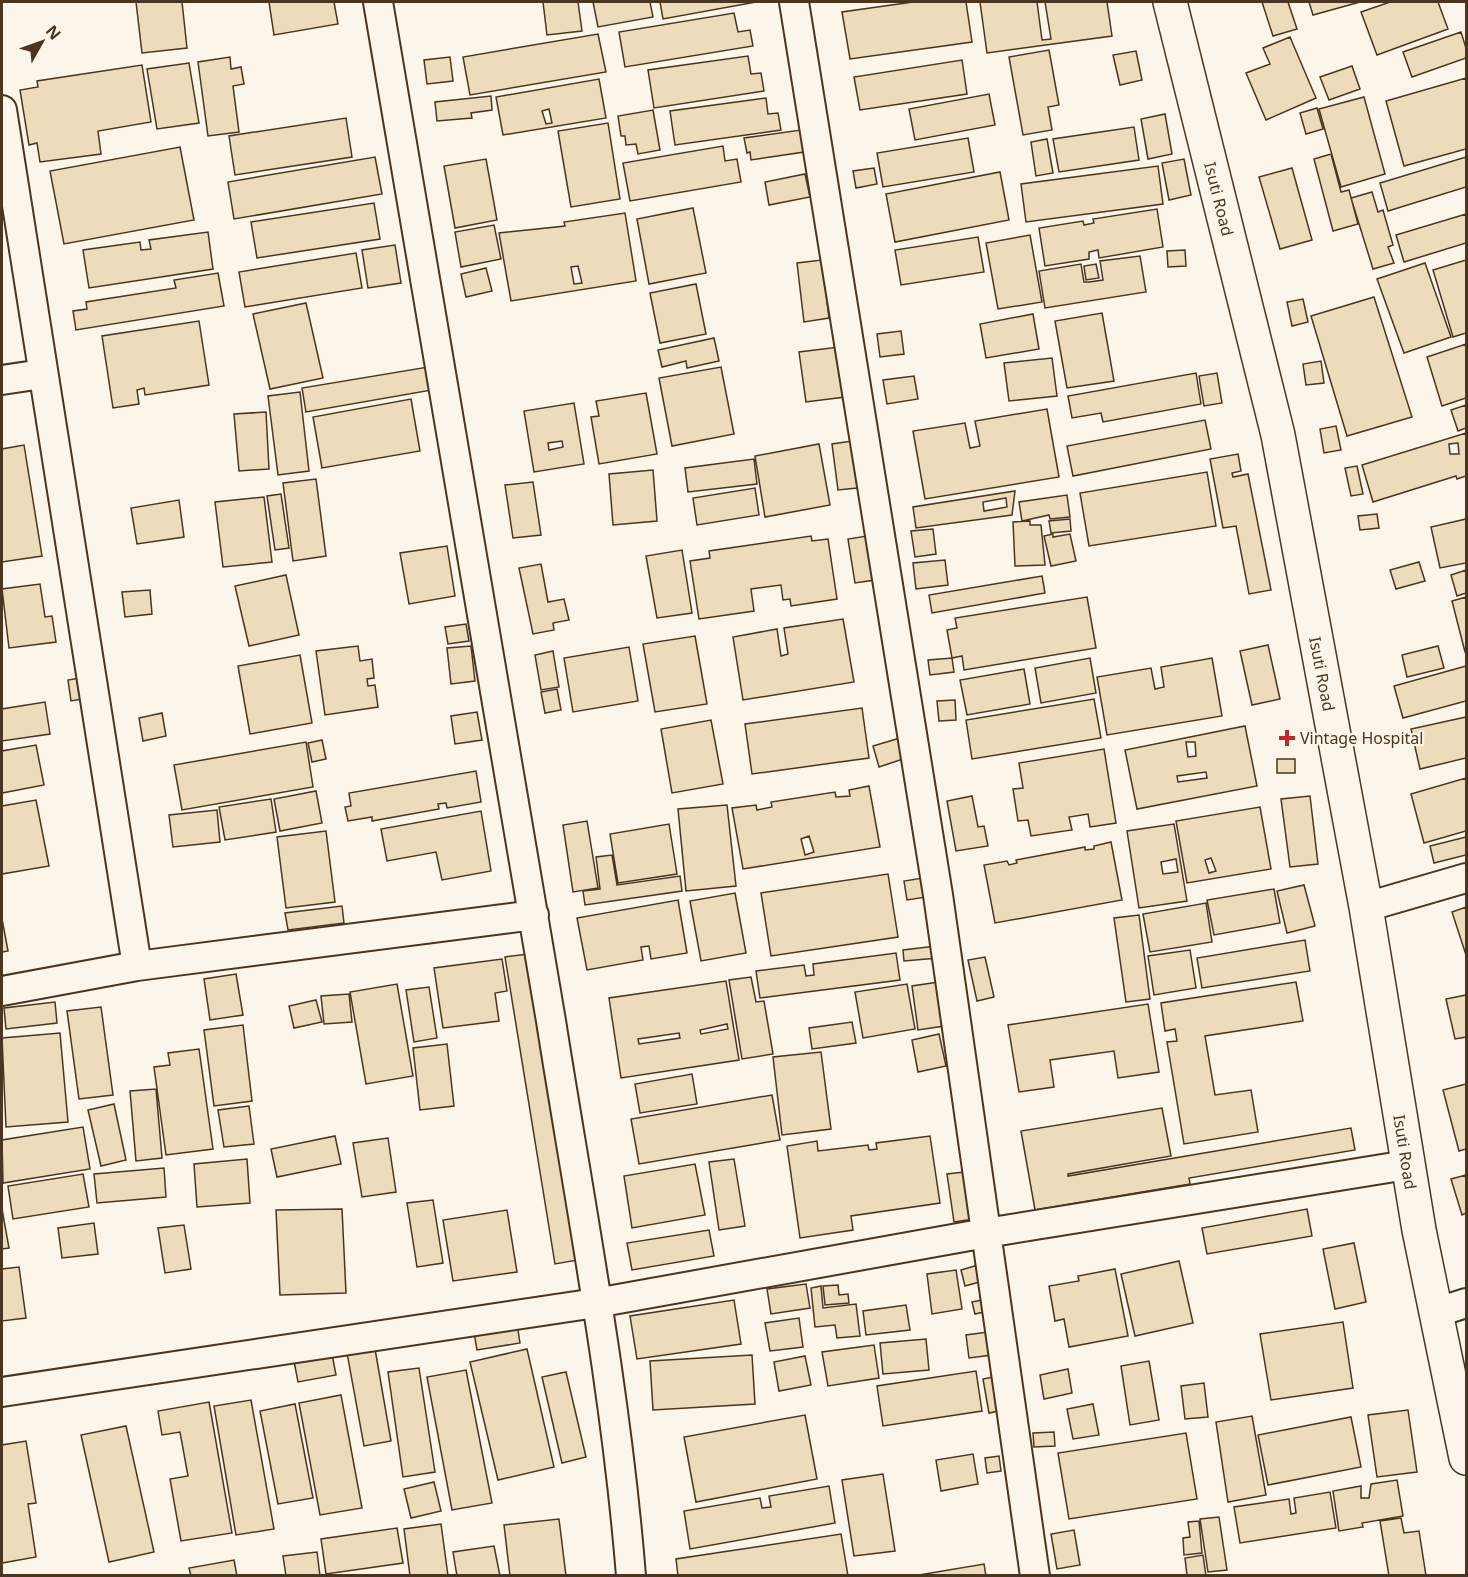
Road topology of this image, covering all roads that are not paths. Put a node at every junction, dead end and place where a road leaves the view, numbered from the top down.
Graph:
1 (378, 2) edge
2 (794, 2) edge
3 (1170, 2) edge
4 (2, 110) edge
5 (42, 375) junction
6 (2, 380) edge
7 (1467, 879) edge
8 (1366, 907) junction
9 (534, 915) junction
10 (137, 966) junction
11 (2, 991) edge
12 (1407, 1165) junction
13 (986, 1233) junction
14 (596, 1303) junction
15 (1467, 1303) edge
16 (1435, 1313) junction
17 (2, 1392) edge
18 (1467, 1458) edge
19 (631, 1575) edge
20 (1035, 1575) edge

1 - 9 street
2 - 13 street
3 - 8 street, Isuti Road
4 - 5 street
5 - 6 street
5 - 10 street
7 - 8 street
8 - 12 street, Isuti Road
9 - 10 street
9 - 14 street
10 - 11 street
12 - 13 street
12 - 16 street, Isuti Road
13 - 14 street
13 - 20 street
14 - 17 street
14 - 19 street
15 - 16 street
16 - 18 street, Isuti Road

